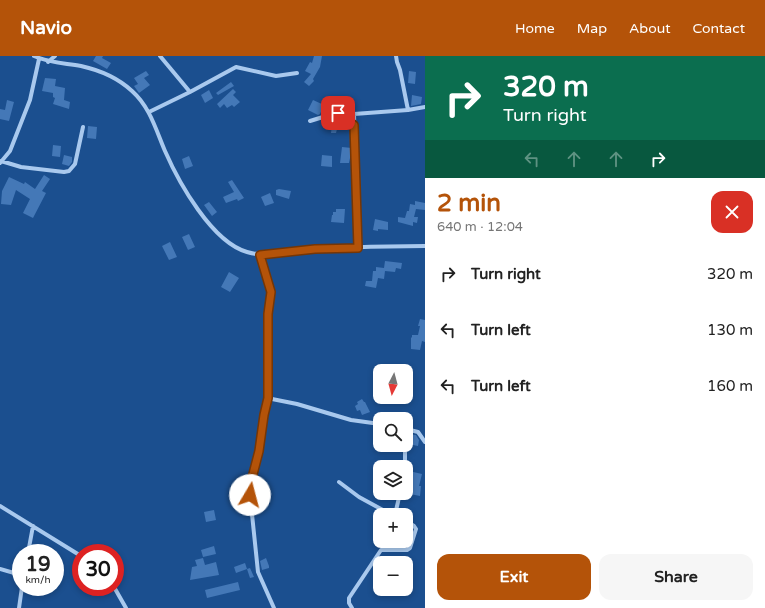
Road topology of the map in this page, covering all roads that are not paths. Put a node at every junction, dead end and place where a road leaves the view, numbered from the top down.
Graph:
1 (34, 56) edge
2 (55, 56) edge
3 (160, 56) edge
4 (396, 56) edge
5 (39, 59) junction
6 (48, 62) junction
7 (297, 73) dead end
8 (190, 92) junction
9 (425, 107) edge
10 (408, 110) junction
11 (149, 112) junction
12 (310, 121) dead end
13 (354, 125) junction
14 (83, 127) dead end
15 (0, 162) edge
16 (425, 246) edge
17 (358, 248) junction
18 (260, 255) junction
19 (268, 398) junction
20 (373, 423) edge
21 (413, 431) edge
22 (425, 442) edge
23 (339, 482) dead end
24 (0, 506) edge
25 (379, 508) edge
26 (413, 525) edge
27 (33, 526) junction
28 (413, 538) edge
29 (30, 544) edge
30 (410, 548) edge
31 (72, 550) edge
32 (0, 569) edge
33 (12, 572) edge
34 (21, 596) edge
35 (119, 596) edge
36 (19, 608) edge
37 (126, 608) edge
38 (274, 608) edge
39 (352, 608) edge

1 - 5 street
2 - 6 street
3 - 8 street
4 - 10 street
5 - 6 street
5 - 15 street
6 - 11 street
7 - 8 street
8 - 11 street
9 - 10 street
10 - 13 street
11 - 18 street
12 - 13 street
13 - 17 street
14 - 15 street
16 - 17 street
17 - 18 street
18 - 19 street
19 - 20 street
19 - 38 street
21 - 22 street
23 - 25 street
24 - 27 street
26 - 28 street
27 - 29 street
27 - 31 street
30 - 39 street
32 - 33 street
34 - 36 street
35 - 37 street

